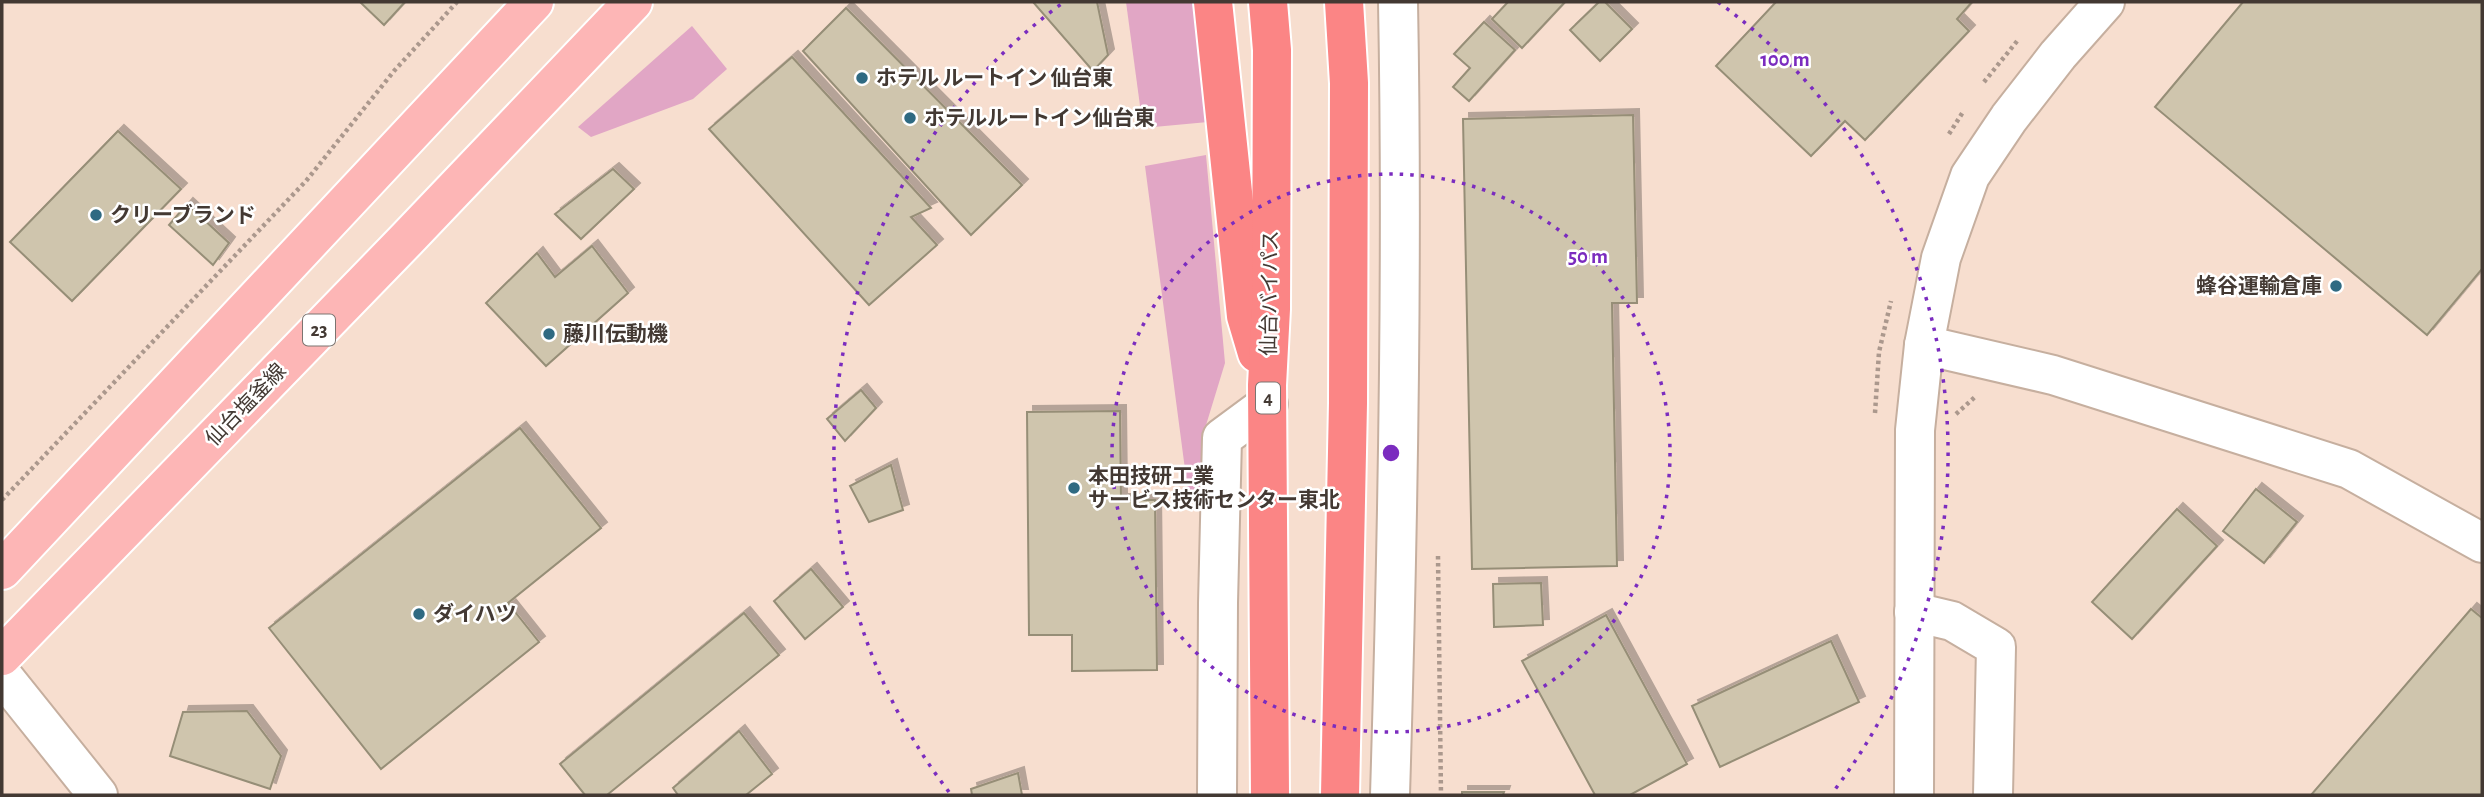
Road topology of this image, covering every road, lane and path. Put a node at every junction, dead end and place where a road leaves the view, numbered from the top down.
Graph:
1 (457, 2) edge
2 (534, 2) edge
3 (634, 2) edge
4 (1213, 2) edge
5 (1268, 2) edge
6 (1344, 2) edge
7 (1398, 2) edge
8 (2105, 2) edge
9 (1924, 345) junction
10 (1983, 390) dead end
11 (1267, 395) junction
12 (1952, 417) dead end
13 (2, 500) edge
14 (2482, 543) edge
15 (2, 570) edge
16 (1914, 612) junction
17 (2, 656) edge
18 (2, 675) edge
19 (98, 795) edge
20 (1217, 795) edge
21 (1270, 795) edge
22 (1340, 795) edge
23 (1390, 795) edge
24 (1914, 795) edge
25 (1993, 795) edge

1 - 13 path
2 - 15 main road
3 - 17 main road, 仙台塩釜線 / 23
4 - 11 highway
5 - 11 highway, 仙台バイパス / 4
6 - 22 highway
7 - 23 street
8 - 9 street
9 - 14 street
9 - 16 street
10 - 12 path
11 - 20 street
11 - 21 highway, 仙台バイパス / 4
16 - 24 street
16 - 25 street
18 - 19 street

